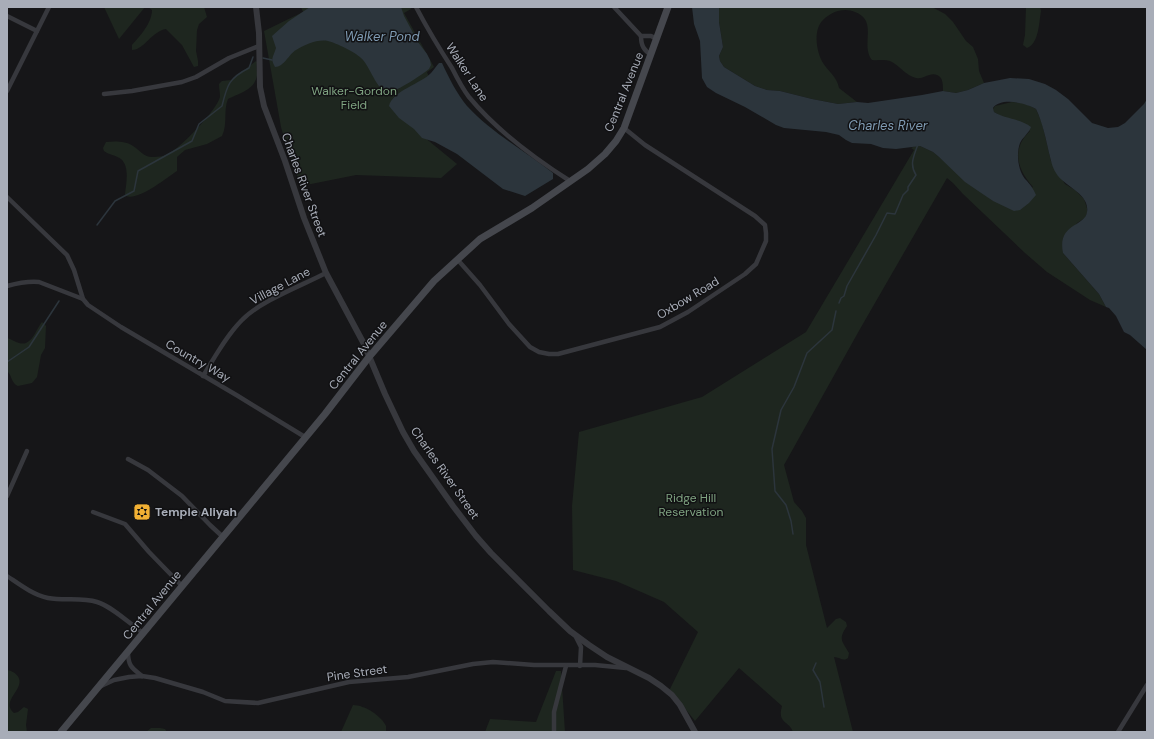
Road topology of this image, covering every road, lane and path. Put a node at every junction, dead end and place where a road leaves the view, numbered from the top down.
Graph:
1 (49, 7) edge
2 (256, 7) edge
3 (416, 7) edge
4 (614, 7) edge
5 (668, 7) edge
6 (7, 16) edge
7 (37, 31) junction
8 (641, 36) junction
9 (657, 39) junction
10 (259, 46) junction
11 (651, 55) junction
12 (7, 90) edge
13 (104, 94) dead end
14 (624, 128) junction
15 (570, 181) junction
16 (7, 197) edge
17 (457, 259) junction
18 (326, 273) junction
19 (7, 286) edge
20 (83, 299) junction
21 (369, 357) junction
22 (203, 376) junction
23 (305, 437) junction
24 (27, 451) dead end
25 (128, 458) dead end
26 (7, 496) edge
27 (93, 512) dead end
28 (223, 537) junction
29 (7, 576) edge
30 (182, 586) junction
31 (143, 633) junction
32 (576, 636) junction
33 (128, 652) junction
34 (566, 666) junction
35 (580, 666) junction
36 (628, 668) junction
37 (142, 676) junction
38 (1147, 685) edge
39 (98, 688) junction
40 (61, 732) edge
41 (554, 732) edge
42 (695, 732) edge
43 (1118, 732) edge

1 - 7 street
2 - 10 street, Charles River Street
3 - 15 street, Walker Lane
4 - 8 street
5 - 9 main road, Central Avenue
6 - 7 street
7 - 12 street
8 - 9 street
8 - 11 street
9 - 11 main road, Central Avenue
10 - 13 street
10 - 18 street, Charles River Street
11 - 14 main road, Central Avenue
14 - 15 main road, Central Avenue
14 - 17 street, Oxbow Road
15 - 17 main road, Central Avenue
16 - 20 street
17 - 21 main road, Central Avenue
18 - 21 street, Charles River Street
18 - 22 street, Village Lane
19 - 20 street, Country Way
20 - 22 street, Country Way
21 - 23 main road, Central Avenue
21 - 32 street, Charles River Street
22 - 23 street, Country Way
23 - 28 main road, Central Avenue
24 - 26 street
25 - 28 street
27 - 30 street
28 - 30 main road, Central Avenue
29 - 31 street
30 - 31 main road, Central Avenue
31 - 33 main road, Central Avenue
32 - 35 street
32 - 36 street, Charles River Street
33 - 37 street
33 - 39 main road, Central Avenue
34 - 35 street, Pine Street
34 - 37 street, Pine Street
34 - 41 street
35 - 36 street, Pine Street
36 - 42 street, Charles River Street
37 - 39 street, Pine Street
38 - 43 street
39 - 40 main road, Central Avenue

